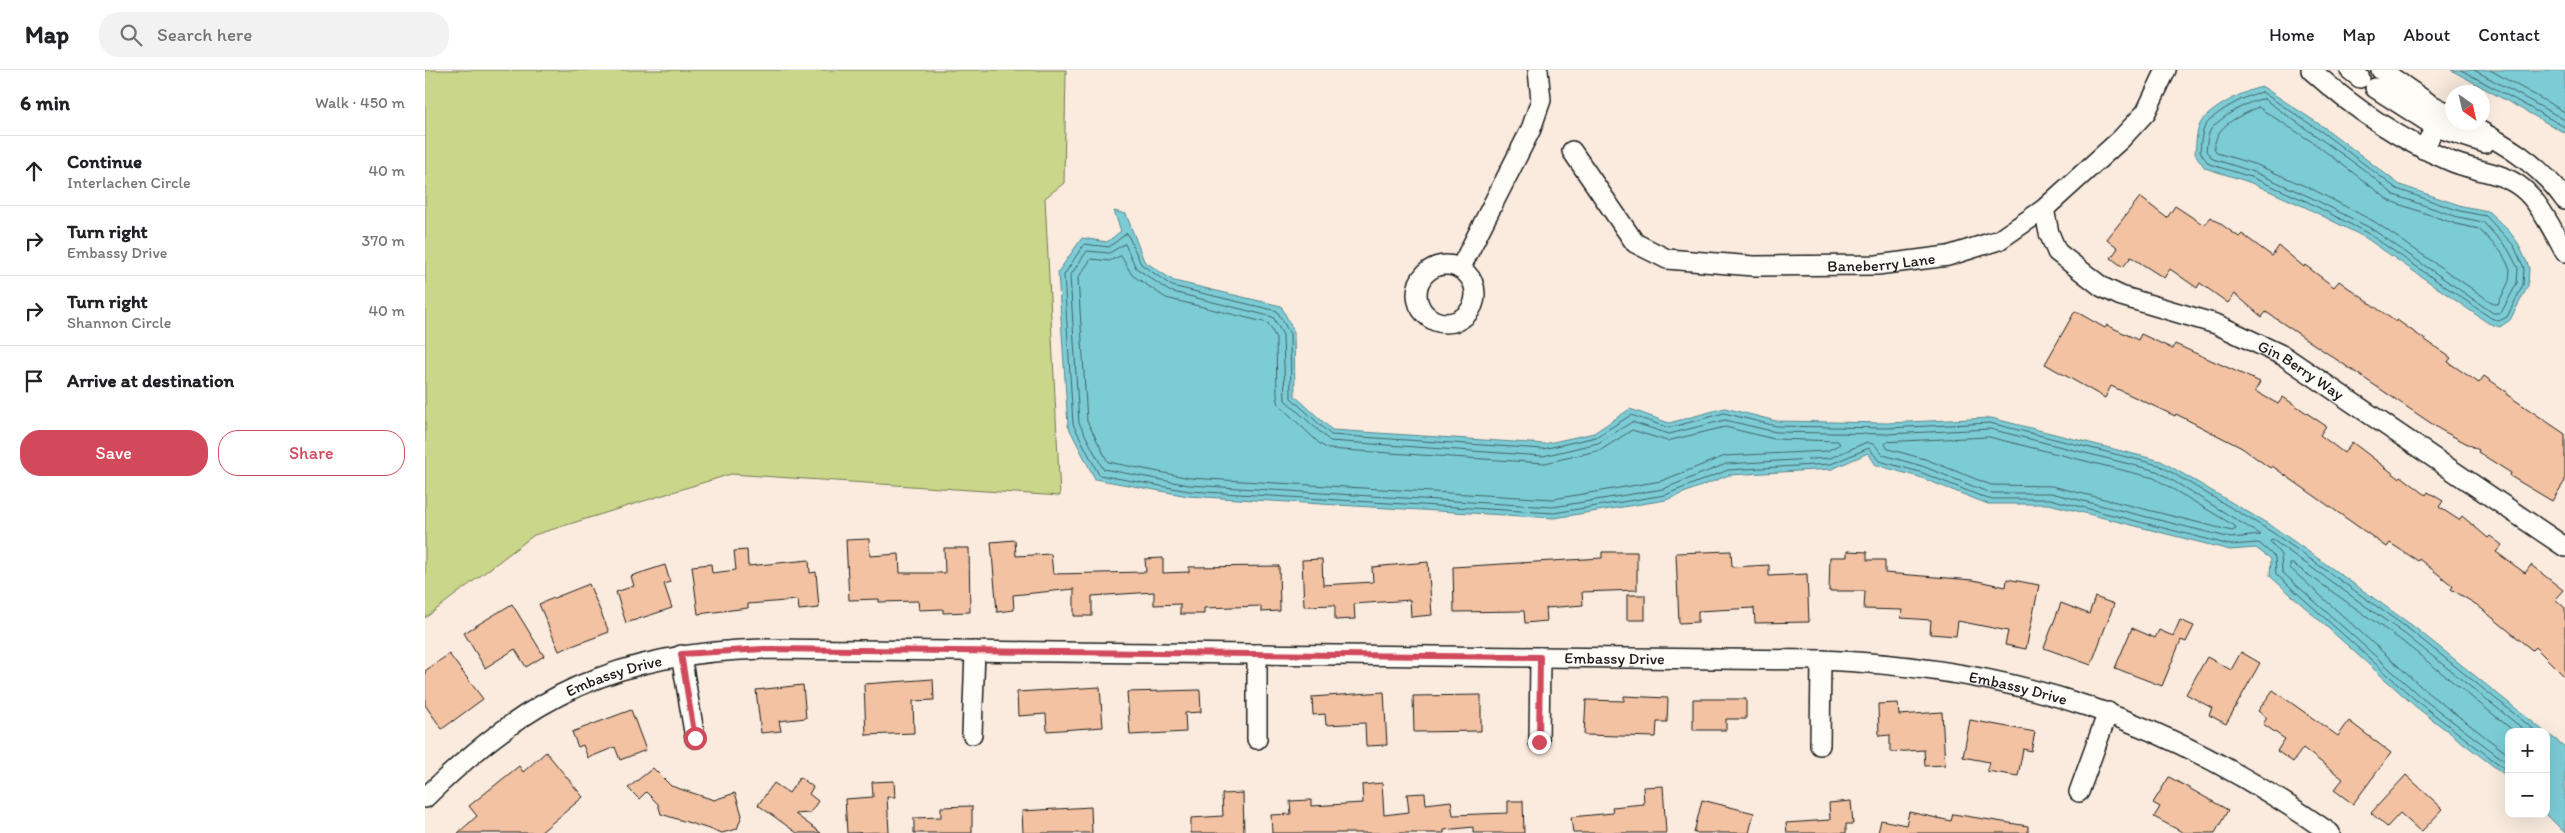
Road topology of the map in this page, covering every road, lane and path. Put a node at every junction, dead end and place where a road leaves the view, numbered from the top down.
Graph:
1 (1538, 70) edge
2 (2166, 70) edge
3 (2311, 70) edge
4 (2366, 76) edge
5 (2445, 112) edge
6 (2436, 127) junction
7 (2479, 130) edge
8 (2513, 148) junction
9 (2423, 149) junction
10 (1571, 151) dead end
11 (2565, 200) edge
12 (2045, 210) junction
13 (2565, 252) edge
14 (1459, 269) dead end
15 (2565, 547) edge
16 (975, 651) junction
17 (681, 654) junction
18 (1257, 654) junction
19 (1540, 657) junction
20 (1821, 660) junction
21 (2108, 712) junction
22 (972, 734) dead end
23 (695, 738) dead end
24 (1257, 739) dead end
25 (1539, 742) dead end
26 (1820, 744) dead end
27 (2079, 792) dead end
28 (425, 798) edge
29 (2330, 833) edge

1 - 14 street
2 - 12 street, Baneberry Lane
3 - 9 street
4 - 5 street
4 - 6 street
6 - 8 street
6 - 9 street
7 - 8 street
8 - 11 street
9 - 13 street
10 - 12 street, Baneberry Lane
12 - 15 street, Gin Berry Way
16 - 17 street, Embassy Drive
16 - 18 street, Embassy Drive
16 - 22 street
17 - 23 street
17 - 28 street, Embassy Drive
18 - 19 street, Embassy Drive
18 - 24 street
19 - 20 street, Embassy Drive
19 - 25 street
20 - 21 street, Embassy Drive
20 - 26 street
21 - 27 street
21 - 29 street, Embassy Drive

